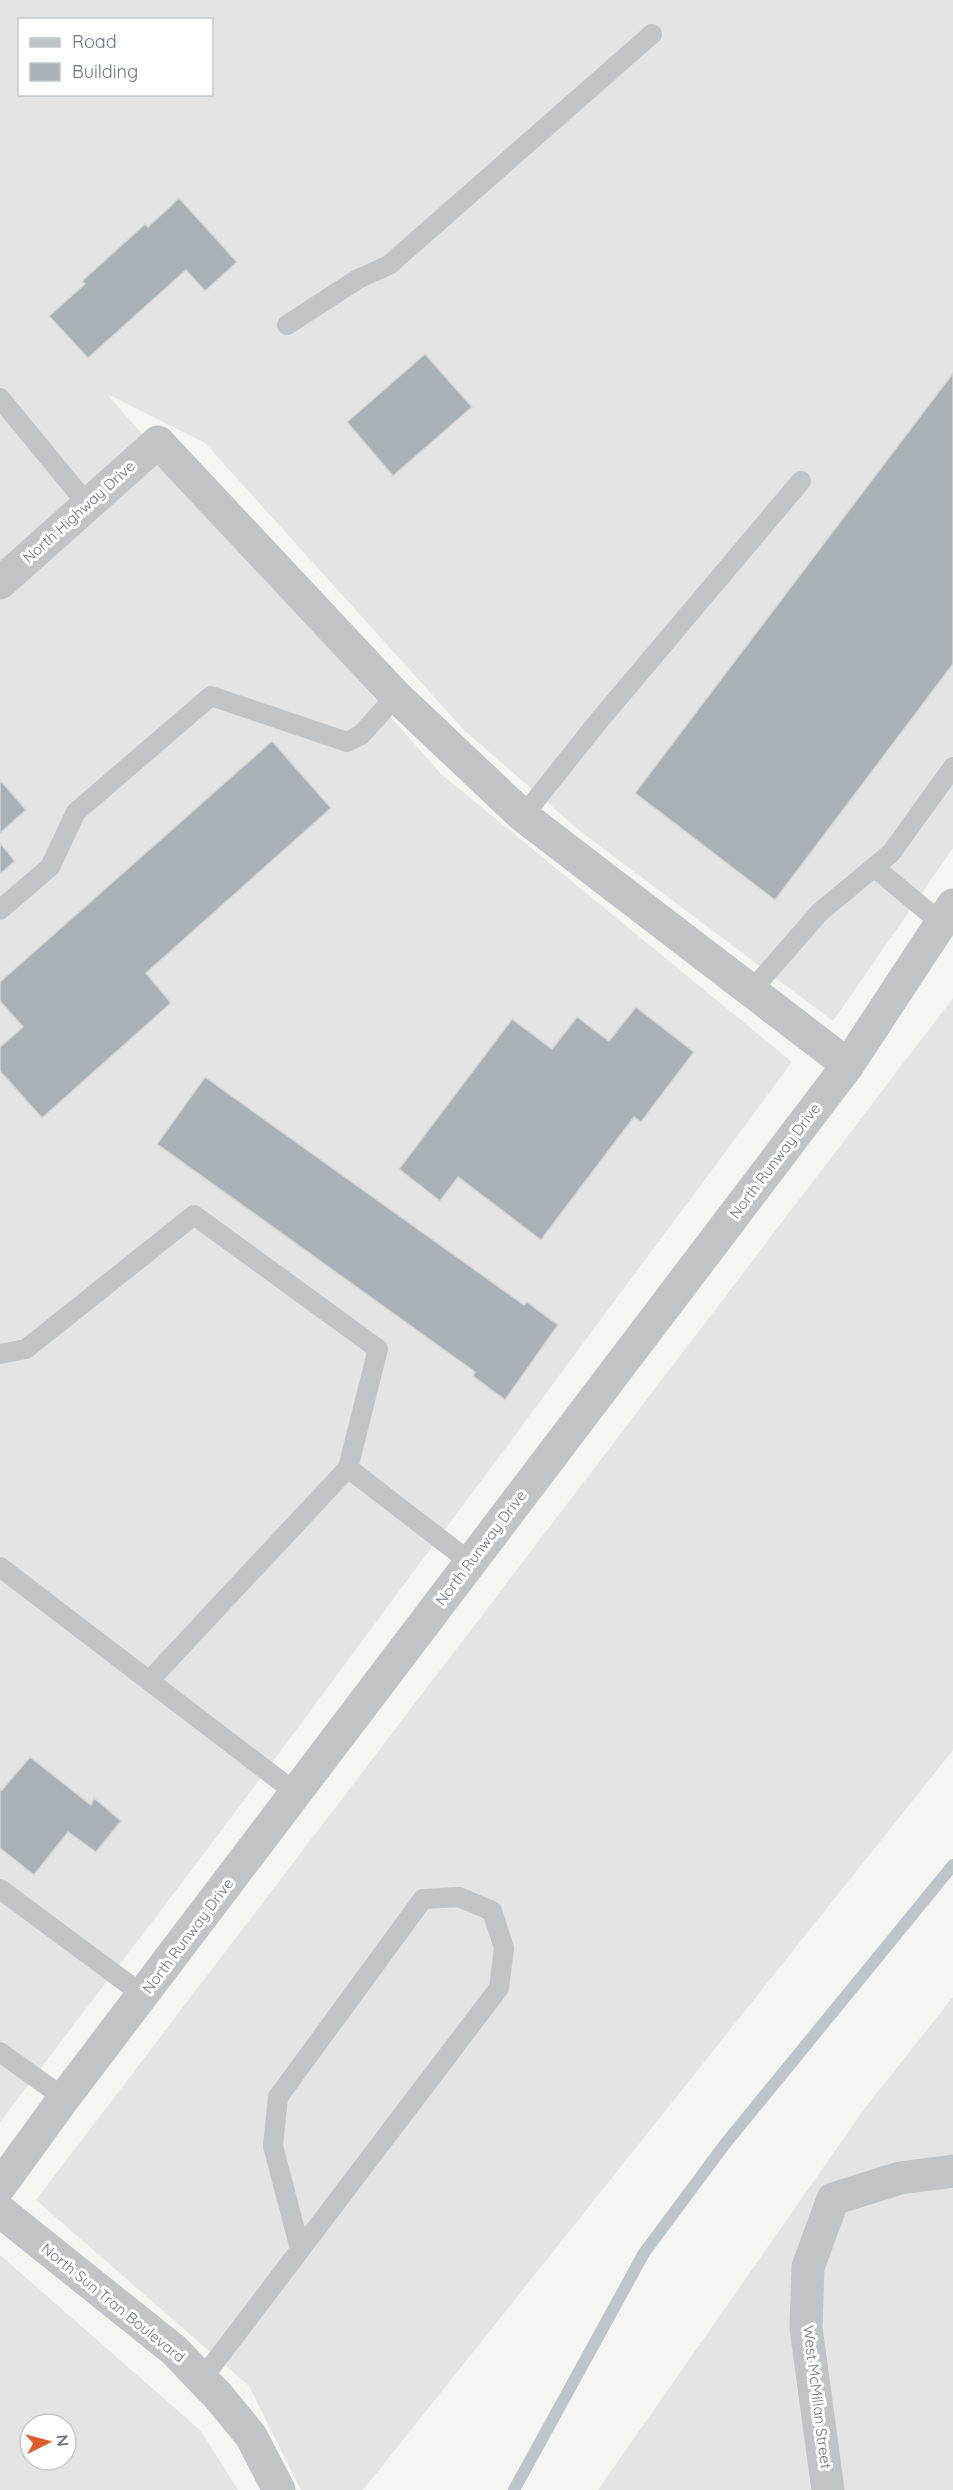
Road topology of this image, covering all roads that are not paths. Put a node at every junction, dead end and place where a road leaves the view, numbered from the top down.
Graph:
1 (652, 34) dead end
2 (287, 325) dead end
3 (0, 398) edge
4 (801, 481) dead end
5 (88, 505) junction
6 (0, 583) edge
7 (396, 696) junction
8 (953, 767) edge
9 (523, 816) junction
10 (874, 867) junction
11 (0, 910) edge
12 (946, 913) edge
13 (751, 991) junction
14 (848, 1065) junction
15 (0, 1354) edge
16 (348, 1468) junction
17 (470, 1562) junction
18 (0, 1567) edge
19 (149, 1680) junction
20 (296, 1793) junction
21 (0, 1889) edge
22 (143, 1995) junction
23 (0, 2052) edge
24 (63, 2098) junction
25 (953, 2171) edge
26 (0, 2186) edge
27 (0, 2211) edge
28 (300, 2248) junction
29 (202, 2379) junction
30 (279, 2490) edge
31 (828, 2490) edge

1 - 2 lane
3 - 5 lane
4 - 9 lane
5 - 6 street, North Highway Drive
5 - 7 street, North Highway Drive
7 - 9 street
7 - 11 lane
8 - 10 lane
9 - 13 street
10 - 12 lane
10 - 13 lane
12 - 14 street, North Runway Drive
13 - 14 street
14 - 17 street, North Runway Drive
15 - 16 lane
16 - 17 lane
16 - 19 lane
17 - 20 street, North Runway Drive
18 - 19 lane
19 - 20 lane
20 - 22 street, North Runway Drive
21 - 22 lane
22 - 24 street, North Runway Drive
23 - 24 lane
24 - 26 street, North Runway Drive
25 - 31 street, West McMillan Street
27 - 29 street, North Sun Tran Boulevard
28 - 28 lane
28 - 29 lane
29 - 30 street, North Sun Tran Boulevard

